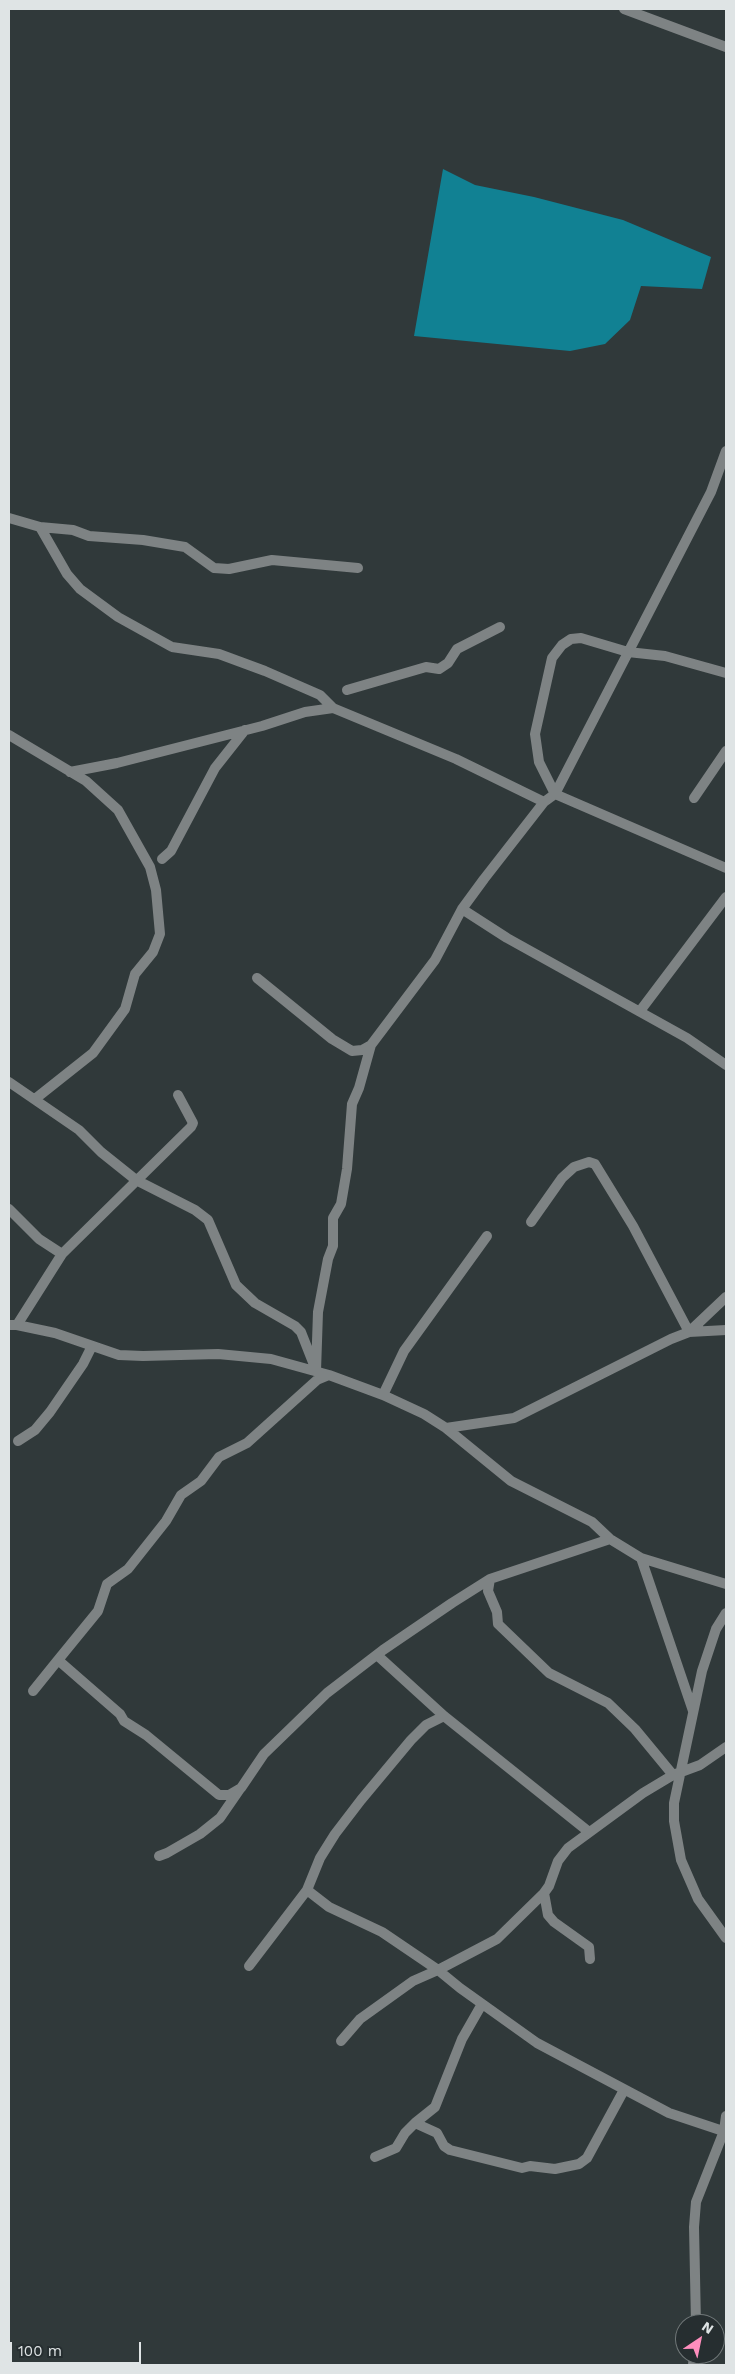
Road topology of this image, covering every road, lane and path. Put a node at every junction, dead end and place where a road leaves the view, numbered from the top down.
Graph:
1 (624, 9) edge
2 (726, 47) edge
3 (726, 451) edge
4 (9, 518) edge
5 (40, 527) junction
6 (358, 568) dead end
7 (500, 627) dead end
8 (628, 652) junction
9 (726, 673) edge
10 (347, 690) dead end
11 (333, 708) junction
12 (244, 730) junction
13 (9, 735) edge
14 (726, 751) edge
15 (70, 772) junction
16 (555, 794) junction
17 (694, 798) dead end
18 (544, 802) junction
19 (162, 859) dead end
20 (726, 868) edge
21 (726, 897) edge
22 (462, 909) junction
23 (257, 978) dead end
24 (640, 1011) junction
25 (371, 1045) junction
26 (726, 1065) edge
27 (11, 1088) edge
28 (178, 1095) dead end
29 (35, 1099) junction
30 (136, 1180) junction
31 (9, 1209) edge
32 (530, 1222) dead end
33 (487, 1236) dead end
34 (62, 1254) junction
35 (726, 1297) edge
36 (13, 1325) edge
37 (726, 1330) edge
38 (688, 1332) junction
39 (92, 1346) junction
40 (316, 1371) junction
41 (329, 1375) junction
42 (383, 1395) junction
43 (446, 1428) junction
44 (18, 1441) dead end
45 (610, 1539) junction
46 (641, 1558) junction
47 (490, 1579) junction
48 (726, 1584) edge
49 (726, 1613) edge
50 (377, 1655) junction
51 (58, 1660) junction
52 (33, 1691) dead end
53 (693, 1712) junction
54 (444, 1716) junction
55 (726, 1746) edge
56 (677, 1773) junction
57 (240, 1788) junction
58 (589, 1832) junction
59 (159, 1856) dead end
60 (307, 1890) junction
61 (544, 1893) junction
62 (726, 1938) edge
63 (590, 1959) dead end
64 (249, 1966) dead end
65 (438, 1970) junction
66 (482, 2004) junction
67 (341, 2041) dead end
68 (624, 2090) junction
69 (726, 2116) edge
70 (415, 2123) junction
71 (725, 2132) edge
72 (375, 2157) dead end
73 (696, 2314) edge

1 - 2 street
3 - 8 street
4 - 5 street
5 - 6 street
5 - 11 street
7 - 10 street
8 - 9 street
8 - 16 street
8 - 16 street
11 - 12 street
11 - 18 street
12 - 15 street
12 - 19 street
13 - 15 street
14 - 17 street
15 - 29 street
16 - 18 street
16 - 20 street
18 - 22 street
21 - 24 street
22 - 24 street
22 - 25 street
23 - 25 street
24 - 26 street
25 - 40 street
27 - 29 street
28 - 30 street
29 - 30 street
30 - 34 street
30 - 40 street
31 - 34 street
32 - 38 street
33 - 42 street
34 - 36 street
35 - 38 street
36 - 39 street
37 - 38 street
38 - 43 street
39 - 40 street
39 - 44 street
40 - 41 street
41 - 42 street
41 - 51 street
42 - 43 street
43 - 45 street
45 - 46 street
45 - 47 street
46 - 48 street
46 - 53 street
47 - 50 street
47 - 56 street
49 - 53 street
50 - 54 street
50 - 57 street
51 - 52 street
51 - 57 street
53 - 56 street
54 - 58 street
54 - 60 street
55 - 56 street
56 - 58 street
56 - 62 street
57 - 59 street
58 - 61 street
60 - 64 street
60 - 65 street
61 - 63 street
61 - 65 street
65 - 66 street
65 - 67 street
66 - 68 street
66 - 70 street
68 - 70 street
68 - 71 street
69 - 71 street
70 - 72 street
71 - 73 street

